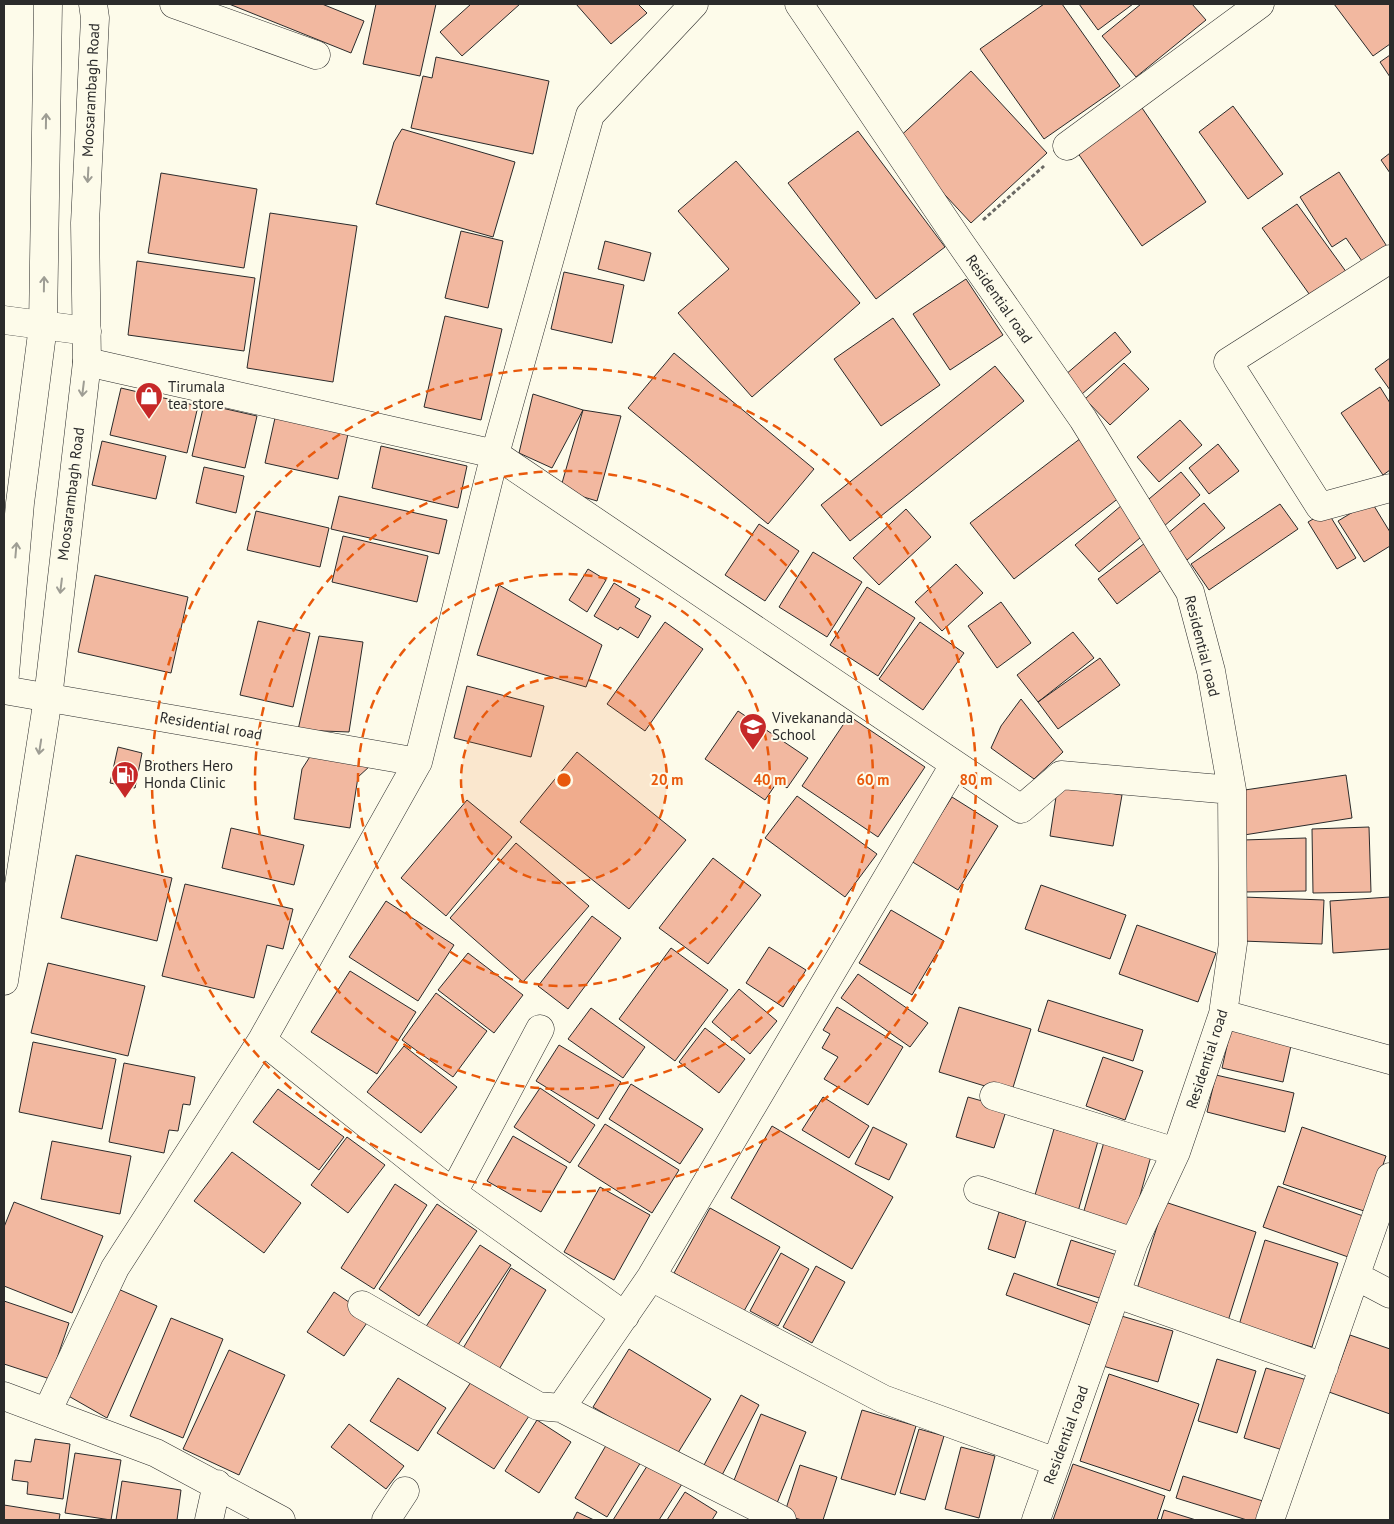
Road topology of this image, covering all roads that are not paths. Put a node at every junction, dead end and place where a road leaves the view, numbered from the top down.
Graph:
1 (48, 4) edge
2 (93, 4) edge
3 (174, 4) edge
4 (694, 4) edge
5 (799, 4) edge
6 (1260, 4) edge
7 (316, 55) dead end
8 (1067, 146) road end
9 (1390, 259) edge
10 (4, 320) edge
11 (43, 326) junction
12 (87, 331) junction
13 (87, 362) junction
14 (495, 454) junction
15 (1390, 488) edge
16 (4, 685) edge
17 (4, 690) edge
18 (48, 698) junction
19 (418, 762) junction
20 (954, 765) junction
21 (1232, 790) junction
22 (4, 981) edge
23 (1223, 1014) junction
24 (540, 1029) dead end
25 (262, 1040) junction
26 (1390, 1060) edge
27 (994, 1096) dead end
28 (1176, 1152) junction
29 (1390, 1177) edge
30 (978, 1190) dead end
31 (453, 1193) junction
32 (1134, 1242) junction
33 (1356, 1276) junction
34 (651, 1277) junction
35 (1117, 1294) junction
36 (1390, 1294) edge
37 (362, 1305) dead end
38 (625, 1316) junction
39 (1324, 1367) junction
40 (4, 1396) edge
41 (561, 1408) junction
42 (46, 1412) junction
43 (1056, 1462) junction
44 (217, 1484) junction
45 (405, 1492) dead end
46 (210, 1520) edge
47 (281, 1520) edge
48 (386, 1520) edge
49 (782, 1520) edge
50 (1036, 1520) edge
51 (1270, 1520) edge

11 -> 1 street
2 -> 12 street, Moosarambagh Road
3 - 7 street
4 - 14 street
5 - 21 street, Residential road
6 - 8 street
9 - 15 street
10 - 11 street
11 - 12 street
16 -> 11 street
12 - 13 street, Moosarambagh Road
13 - 14 street
13 -> 18 street, Moosarambagh Road
14 - 19 street
14 - 20 street
17 - 18 street, Residential road
18 - 19 street, Residential road
18 -> 22 street, Moosarambagh Road
19 - 25 street
20 - 21 street
20 - 34 street
21 - 23 street, Residential road
23 - 26 street
23 - 28 street, Residential road
24 - 31 street
25 - 31 street
25 - 42 street
27 - 28 street
28 - 32 street, Residential road
29 - 33 street
30 - 32 street
31 - 38 street
32 - 35 street, Residential road
33 - 36 street
33 - 39 street
34 - 38 street
34 - 43 street
35 - 39 street
35 - 43 street, Residential road
37 - 41 street
38 - 41 street
39 - 51 street
40 - 42 street
41 - 49 street
42 - 44 street
43 - 50 street, Residential road
44 - 46 street
44 - 47 street
45 - 48 street

